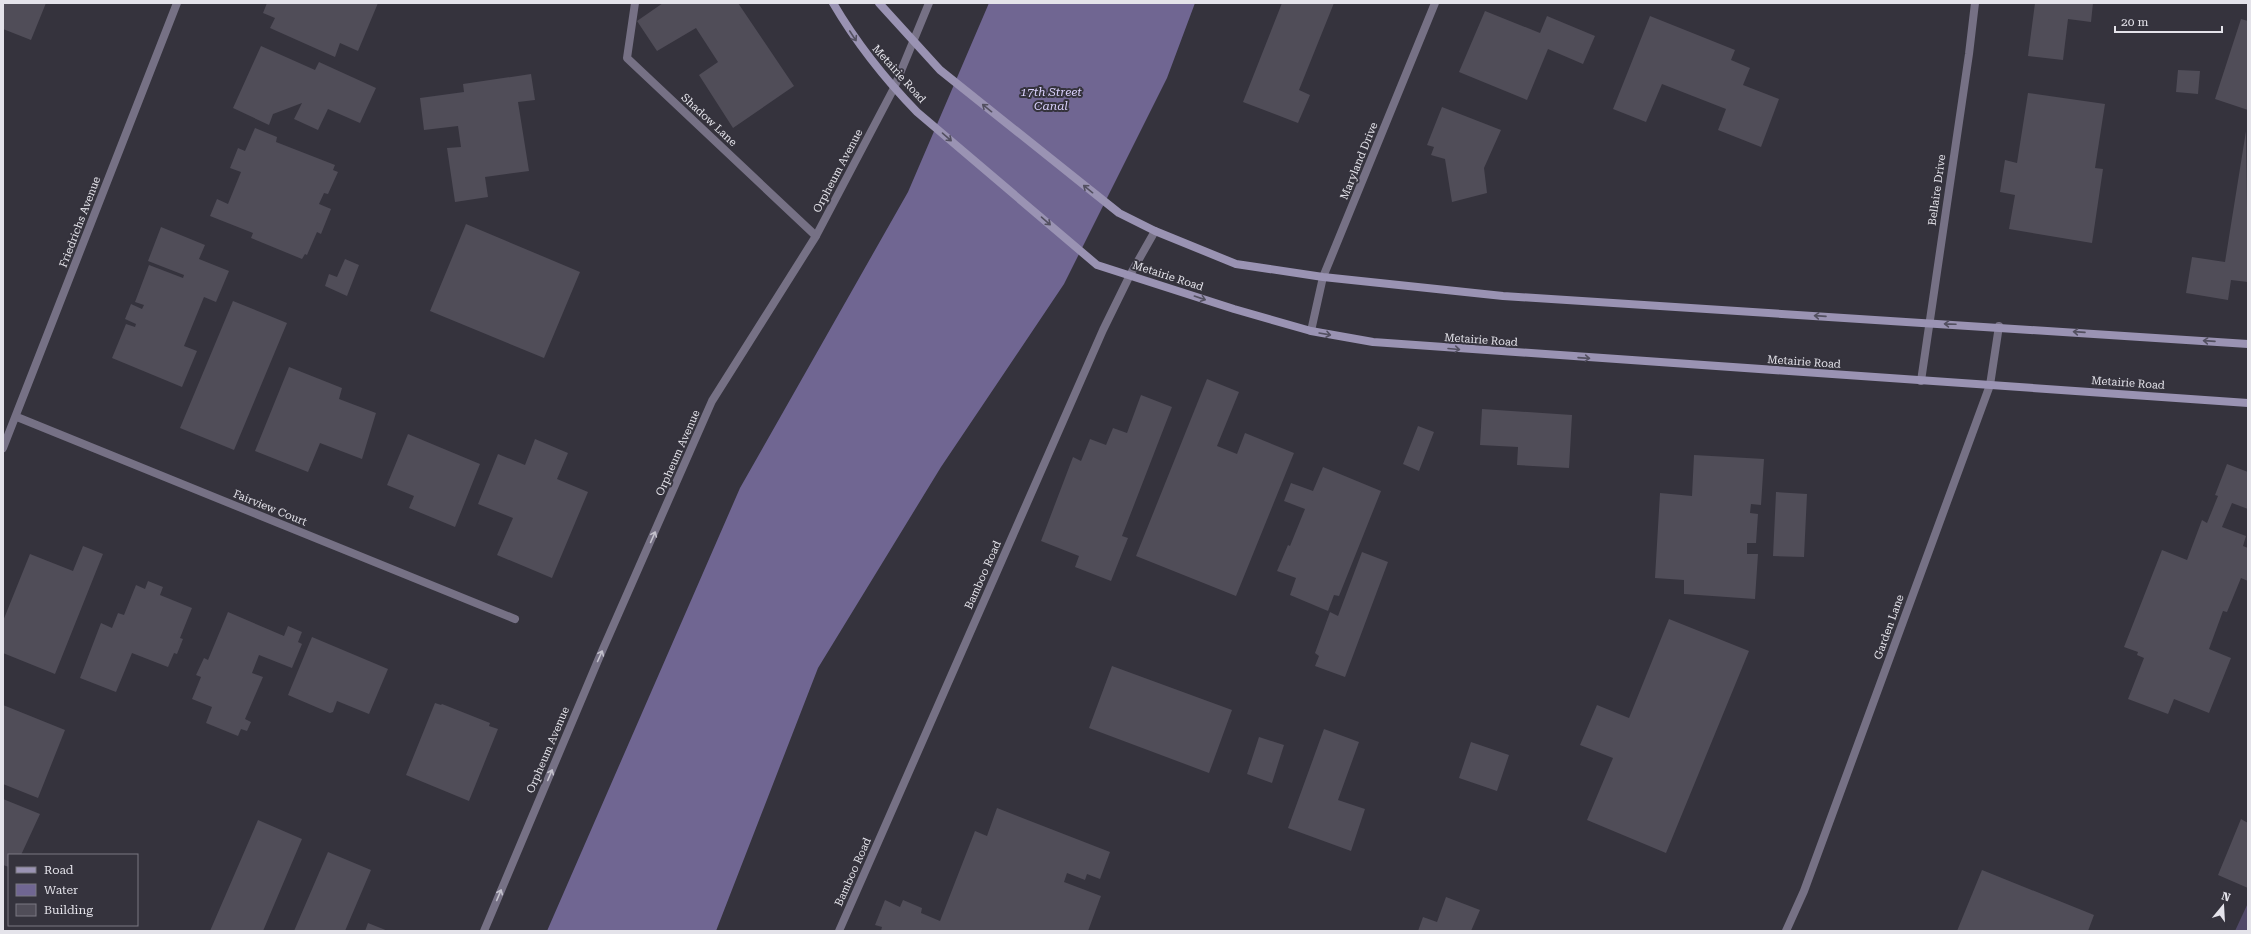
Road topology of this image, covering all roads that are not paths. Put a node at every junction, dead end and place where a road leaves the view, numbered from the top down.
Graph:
1 (177, 3) edge
2 (635, 3) edge
3 (833, 3) edge
4 (879, 3) edge
5 (929, 3) edge
6 (1435, 3) edge
7 (1975, 3) edge
8 (913, 42) junction
9 (894, 88) junction
10 (1155, 231) junction
11 (816, 236) junction
12 (1130, 275) junction
13 (1323, 277) junction
14 (1928, 323) junction
15 (1999, 326) junction
16 (1311, 331) junction
17 (2248, 344) edge
18 (1921, 381) junction
19 (1990, 385) junction
20 (2248, 403) edge
21 (17, 417) junction
22 (3, 448) edge
23 (515, 619) dead end
24 (484, 931) edge
25 (839, 931) edge
26 (1786, 931) edge

1 - 21 street, Friedrichs Avenue
2 - 11 street, Shadow Lane
3 -> 9 main road, Metairie Road
4 - 8 main road
5 - 8 street, Orpheum Avenue
6 - 13 street, Maryland Drive
7 - 14 street, Bellaire Drive
8 - 9 street, Orpheum Avenue
10 -> 8 main road
9 - 11 street, Orpheum Avenue
9 -> 12 main road, Metairie Road
10 - 12 street, Bamboo Road
10 - 13 main road
24 -> 11 street, Orpheum Avenue
12 -> 16 main road, Metairie Road
12 - 25 street, Bamboo Road
14 -> 13 main road
13 - 16 street, Maryland Drive
15 -> 14 main road
14 - 18 street, Bellaire Drive
17 -> 15 main road
15 - 19 street, Garden Lane
16 -> 18 main road, Metairie Road
18 - 19 main road, Metairie Road
19 - 20 main road, Metairie Road
19 - 26 street, Garden Lane
21 - 22 street, Friedrichs Avenue
21 - 23 street, Fairview Court

